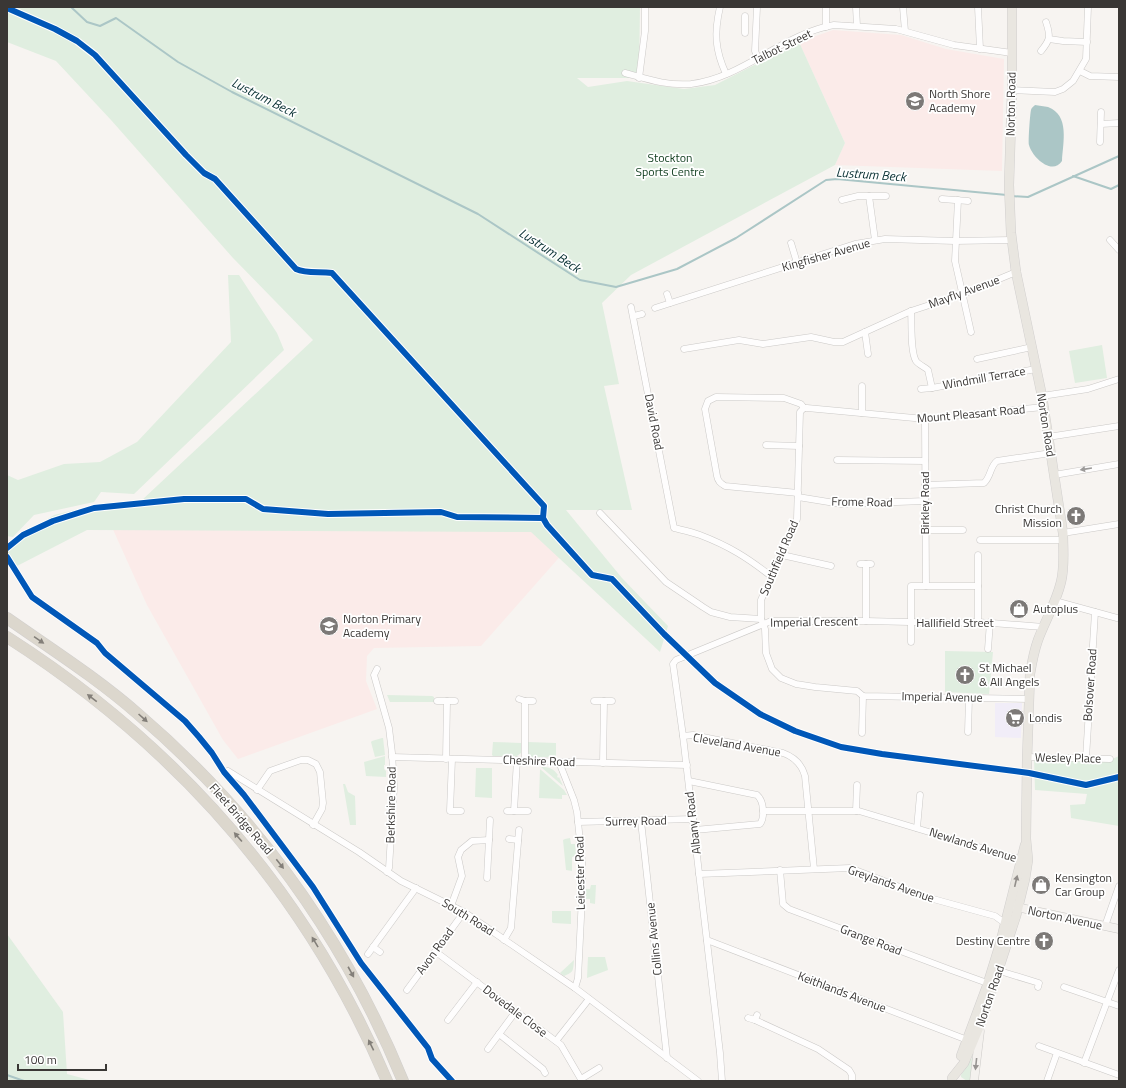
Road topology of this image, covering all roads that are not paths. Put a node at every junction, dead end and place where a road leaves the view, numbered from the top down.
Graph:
1 (645, 7) edge
2 (720, 7) edge
3 (757, 7) edge
4 (826, 7) edge
5 (856, 7) edge
6 (903, 7) edge
7 (978, 7) edge
8 (1012, 7) edge
9 (1088, 7) edge
10 (745, 16) dead end
11 (1046, 22) dead end
12 (745, 25) junction
13 (756, 26) junction
14 (857, 26) junction
15 (826, 27) junction
16 (905, 31) junction
17 (745, 33) dead end
18 (1049, 39) junction
19 (1087, 42) junction
20 (980, 49) junction
21 (1041, 51) dead end
22 (1012, 53) junction
23 (758, 58) junction
24 (1080, 71) junction
25 (625, 73) dead end
26 (726, 74) junction
27 (1119, 77) edge
28 (639, 78) junction
29 (1012, 90) junction
30 (1101, 112) dead end
31 (1119, 123) edge
32 (1101, 124) junction
33 (1100, 142) dead end
34 (869, 196) junction
35 (886, 196) dead end
36 (942, 199) dead end
37 (842, 200) dead end
38 (958, 200) junction
39 (968, 201) dead end
40 (874, 240) junction
41 (1011, 240) junction
42 (1109, 240) dead end
43 (955, 241) junction
44 (791, 244) dead end
45 (1119, 250) edge
46 (797, 263) junction
47 (1016, 272) junction
48 (667, 294) dead end
49 (963, 294) junction
50 (670, 304) junction
51 (631, 307) dead end
52 (655, 308) dead end
53 (911, 311) junction
54 (642, 314) dead end
55 (634, 316) junction
56 (865, 332) junction
57 (971, 332) dead end
58 (1032, 347) junction
59 (684, 349) dead end
60 (868, 354) dead end
61 (977, 359) dead end
62 (1036, 369) junction
63 (1119, 379) edge
64 (862, 386) dead end
65 (932, 388) junction
66 (921, 389) dead end
67 (1042, 396) junction
68 (1043, 407) junction
69 (804, 408) junction
70 (862, 413) junction
71 (925, 420) junction
72 (1119, 426) edge
73 (1048, 437) junction
74 (766, 445) dead end
75 (799, 446) junction
76 (1051, 453) junction
77 (837, 460) dead end
78 (925, 461) junction
79 (1119, 464) edge
80 (1054, 475) junction
81 (925, 485) junction
82 (798, 495) junction
83 (926, 501) junction
84 (600, 513) dead end
85 (1119, 524) edge
86 (925, 530) junction
87 (963, 530) dead end
88 (1063, 536) junction
89 (980, 540) dead end
90 (782, 555) junction
91 (978, 555) dead end
92 (866, 564) dead end
93 (831, 566) dead end
94 (772, 577) junction
95 (926, 586) junction
96 (978, 586) junction
97 (1055, 601) junction
98 (1095, 612) junction
99 (7, 618) edge
100 (1117, 618) dead end
101 (866, 621) junction
102 (762, 622) junction
103 (912, 622) junction
104 (978, 622) junction
105 (990, 622) junction
106 (1044, 627) junction
107 (7, 637) edge
108 (911, 642) dead end
109 (988, 649) dead end
110 (377, 669) dead end
111 (863, 696) junction
112 (969, 698) junction
113 (1029, 699) junction
114 (437, 701) dead end
115 (447, 701) junction
116 (455, 701) dead end
117 (594, 701) dead end
118 (604, 701) junction
119 (612, 701) dead end
120 (533, 702) dead end
121 (1028, 720) junction
122 (1055, 720) dead end
123 (968, 732) dead end
124 (862, 733) dead end
125 (684, 736) junction
126 (392, 756) junction
127 (1086, 758) junction
128 (449, 759) junction
129 (1027, 759) junction
130 (1110, 759) dead end
131 (517, 760) junction
132 (525, 761) junction
133 (559, 762) junction
134 (603, 763) junction
135 (687, 765) junction
136 (228, 771) dead end
137 (689, 781) junction
138 (857, 785) dead end
139 (257, 790) junction
140 (920, 795) dead end
141 (461, 811) dead end
142 (507, 811) dead end
143 (514, 811) junction
144 (528, 811) dead end
145 (763, 811) junction
146 (809, 811) junction
147 (856, 811) junction
148 (490, 820) dead end
149 (640, 820) junction
150 (693, 820) junction
151 (578, 822) junction
152 (313, 825) junction
153 (917, 828) junction
154 (519, 830) dead end
155 (695, 830) junction
156 (509, 839) dead end
157 (488, 840) junction
158 (518, 840) junction
159 (1024, 860) junction
160 (814, 869) junction
161 (780, 870) junction
162 (387, 872) junction
163 (699, 874) junction
164 (487, 878) dead end
165 (1119, 886) edge
166 (416, 888) junction
167 (451, 906) junction
168 (1014, 907) junction
169 (464, 912) junction
170 (1006, 924) junction
171 (1105, 926) junction
172 (1119, 929) edge
173 (504, 940) junction
174 (707, 940) junction
175 (373, 947) junction
176 (380, 952) dead end
177 (436, 952) junction
178 (368, 954) dead end
179 (1119, 970) edge
180 (998, 972) junction
181 (477, 982) junction
182 (991, 984) junction
183 (1038, 987) dead end
184 (1064, 987) dead end
185 (575, 988) junction
186 (407, 990) dead end
187 (589, 999) junction
188 (1107, 1002) junction
189 (1119, 1006) edge
190 (516, 1011) junction
191 (748, 1018) dead end
192 (448, 1020) dead end
193 (500, 1034) junction
194 (556, 1041) junction
195 (973, 1042) junction
196 (1039, 1046) dead end
197 (488, 1049) dead end
198 (1057, 1053) junction
199 (667, 1058) junction
200 (1084, 1063) junction
201 (599, 1068) dead end
202 (545, 1074) dead end
203 (1119, 1075) edge
204 (951, 1079) edge
205 (581, 1080) edge
206 (386, 1081) edge
207 (403, 1081) edge
208 (698, 1081) edge
209 (722, 1081) edge
210 (852, 1081) edge
211 (974, 1081) edge
212 (1047, 1081) edge

1 - 28 street
2 - 26 street
3 - 13 street
4 - 15 street
5 - 14 street
6 - 16 street
7 - 20 street
8 - 22 main road, Norton Road
9 - 19 street
10 - 12 street
11 - 18 street
12 - 13 street
12 - 17 street
13 - 23 street
14 - 15 street, Talbot Street
14 - 16 street, Talbot Street
15 - 23 street, Talbot Street
16 - 20 street, Talbot Street
18 - 19 street
18 - 21 street
19 - 24 street
20 - 22 street, Talbot Street
22 - 29 main road, Norton Road
23 - 26 street, Talbot Street
24 - 27 street
24 - 29 street
25 - 28 street, Talbot Street
26 - 28 street, Talbot Street
29 - 41 main road, Norton Road
30 - 32 street
31 - 32 street
32 - 33 street
34 - 35 street
34 - 37 street
34 - 40 street
36 - 38 street
38 - 39 street
38 - 43 street
40 - 43 street, Kingfisher Avenue
40 - 46 street, Kingfisher Avenue
41 - 43 street, Kingfisher Avenue
41 - 47 main road, Norton Road
42 - 45 street
43 - 49 street
44 - 46 street
46 - 50 street, Kingfisher Avenue
47 - 49 street, Mayfly Avenue
47 - 58 main road, Norton Road
48 - 50 street
49 - 53 street, Mayfly Avenue
49 - 57 street
50 - 52 street, Kingfisher Avenue
51 - 55 street, David Road
53 - 56 street, Mayfly Avenue
53 - 65 street, Windmill Terrace
54 - 55 street
55 - 94 street, David Road
56 - 59 street, Mayfly Avenue
56 - 60 street
58 - 61 street
58 - 62 main road, Norton Road
62 - 65 street, Windmill Terrace
62 - 67 main road, Norton Road
63 - 67 street
64 - 70 street
65 - 66 street, Windmill Terrace
67 - 68 main road, Norton Road
68 - 71 street, Mount Pleasant Road
68 - 73 main road, Norton Road
69 - 70 street, Mount Pleasant Road
69 - 75 street, Southfield Road
69 - 82 street, Frome Road
70 - 71 street, Mount Pleasant Road
71 - 78 street, Birkley Road
72 - 73 street
73 - 76 main road, Norton Road
74 - 75 street
75 - 82 street, Southfield Road
76 - 80 main road, Norton Road
76 - 81 street
77 - 78 street
78 - 81 street, Birkley Road
79 -> 80 street
80 - 88 main road, Norton Road
81 - 83 street, Birkley Road
82 - 83 street, Frome Road
82 - 90 street, Southfield Road
83 - 86 street, Birkley Road
84 - 102 street
85 - 88 street
86 - 87 street
86 - 95 street, Birkley Road
88 - 89 street
88 - 97 main road, Norton Road
90 - 93 street
90 - 94 street, Southfield Road
91 - 96 street
92 - 101 street
94 - 102 street, Southfield Road
95 - 96 street
95 - 103 street
96 - 104 street
97 - 98 street
97 - 106 main road, Norton Road
98 - 100 street
98 - 127 street, Bolsover Road
99 -> 207 highway, Fleet Bridge Road
101 - 102 street, Imperial Crescent
101 - 103 street, Hallifield Street
102 - 111 street, Imperial Crescent
102 - 125 street, Albany Road
103 - 104 street, Hallifield Street
103 - 108 street
104 - 105 street, Hallifield Street
105 - 106 street, Hallifield Street
105 - 109 street
106 - 113 main road, Norton Road
206 -> 107 highway, Fleet Bridge Road
110 - 126 street, Berkshire Road
111 - 112 street, Imperial Avenue
111 - 124 street
112 - 113 street, Imperial Avenue
112 - 123 street
113 - 121 main road, Norton Road
114 - 115 street
115 - 116 street
115 - 128 street
117 - 118 street
118 - 119 street
118 - 134 street
120 - 132 street
121 - 122 street
121 - 129 main road, Norton Road
125 - 135 street, Albany Road
125 - 146 street, Cleveland Avenue
126 - 128 street, Cheshire Road
126 - 162 street, Berkshire Road
127 - 129 street, Wesley Place
127 - 130 street, Wesley Place
128 - 131 street, Cheshire Road
128 - 141 street
129 - 159 main road, Norton Road
131 - 132 street, Cheshire Road
131 - 143 street
132 - 133 street, Cheshire Road
133 - 134 street, Cheshire Road
133 - 151 street, Leicester Road
134 - 135 street, Cheshire Road
135 - 137 street, Albany Road
136 - 139 street, South Road
137 - 145 street
137 - 150 street, Albany Road
138 - 147 street
139 - 152 street, South Road
139 - 152 street
140 - 153 street, Newlands Avenue
142 - 143 street
143 - 144 street
145 - 146 street, Newlands Avenue
145 - 155 street
146 - 147 street, Newlands Avenue
146 - 160 street, Cleveland Avenue
147 - 153 street, Newlands Avenue
148 - 157 street
149 - 150 street, Surrey Road
149 - 151 street, Surrey Road
149 - 199 street, Collins Avenue
150 - 155 street, Albany Road
151 - 185 street, Leicester Road
152 - 162 street, South Road
153 - 159 street, Newlands Avenue
154 - 158 street
155 - 163 street, Albany Road
156 - 158 street
157 - 164 street
157 - 167 street
158 - 173 street
159 - 168 main road, Norton Road
160 - 161 street, Greylands Avenue
160 - 170 street, Greylands Avenue
161 - 163 street, Greylands Avenue
161 - 182 street, Grange Road
162 - 166 street, South Road
163 - 174 street, Albany Road
165 - 171 street
166 - 167 street, South Road
166 - 175 street
167 - 169 street, South Road
168 - 170 main road, Norton Road
168 - 171 street, Norton Avenue
168 - 180 main road, Norton Road
169 - 173 street, South Road
169 - 177 street, Avon Road
170 - 182 main road, Norton Road
171 - 172 street, Norton Avenue
173 - 185 street, South Road
174 - 195 street, Keithlands Avenue
174 - 209 street, Albany Road
175 - 176 street
175 - 178 street
177 - 181 street, Dovedale Close
177 - 186 street, Avon Road
179 - 188 street
180 - 182 main road, Norton Road
180 - 183 street
181 - 190 street, Dovedale Close
181 - 192 street
182 - 195 main road, Norton Road
182 - 195 main road, Norton Road
184 - 188 street
185 - 187 street, South Road
187 - 194 street
187 - 199 street, South Road
188 - 189 street
188 - 200 street
190 - 193 street
190 - 194 street, Dovedale Close
191 - 210 street
193 - 197 street
193 - 202 street
194 - 205 street, Dovedale Close
195 - 204 main road, Norton Road
195 -> 211 street
196 - 198 street
198 - 200 street
198 - 212 street
199 - 208 street, South Road
200 - 203 street
201 - 205 street

